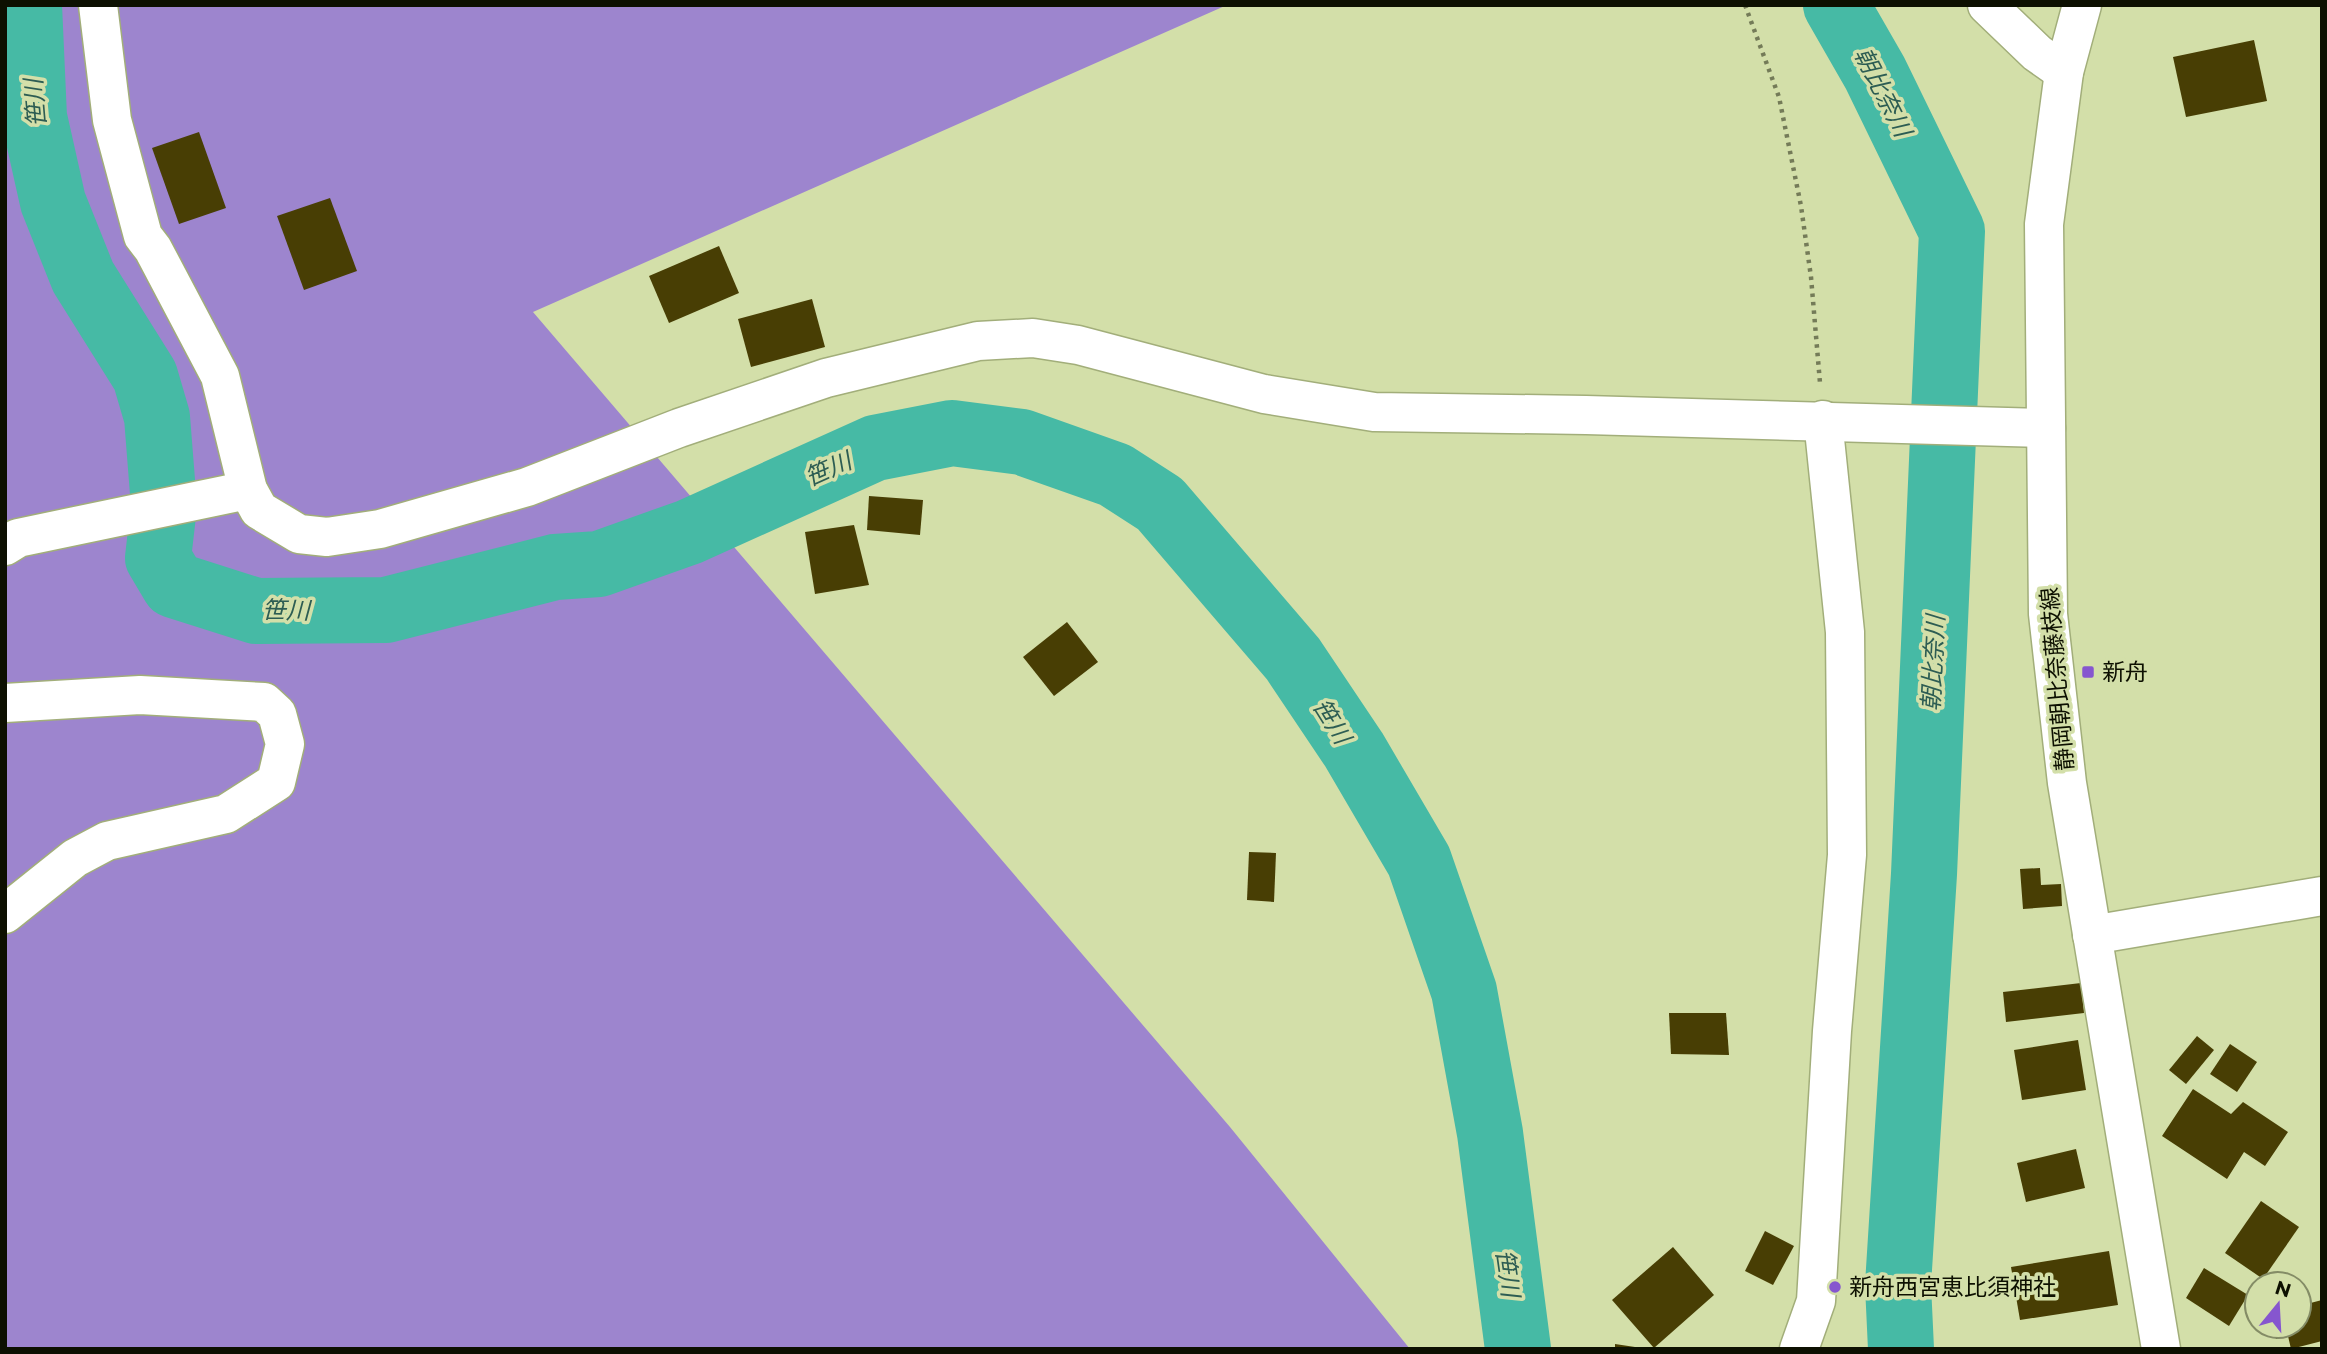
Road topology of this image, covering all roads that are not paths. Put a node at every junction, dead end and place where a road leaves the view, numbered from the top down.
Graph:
1 (98, 5) edge
2 (1987, 5) edge
3 (2082, 5) edge
4 (2064, 72) junction
5 (1837, 421) junction
6 (2034, 427) junction
7 (248, 490) junction
8 (5, 545) edge
9 (5, 703) edge
10 (2322, 897) edge
11 (5, 914) edge
12 (2092, 935) junction
13 (1799, 1349) edge
14 (2161, 1349) edge

1 - 7 street
2 - 4 street
3 - 4 street, 静岡朝比奈藤枝線
4 - 6 street, 静岡朝比奈藤枝線
5 - 6 street
5 - 7 street
5 - 13 street
6 - 12 street, 静岡朝比奈藤枝線
7 - 8 street
9 - 11 street
10 - 12 street
12 - 14 street, 静岡朝比奈藤枝線

